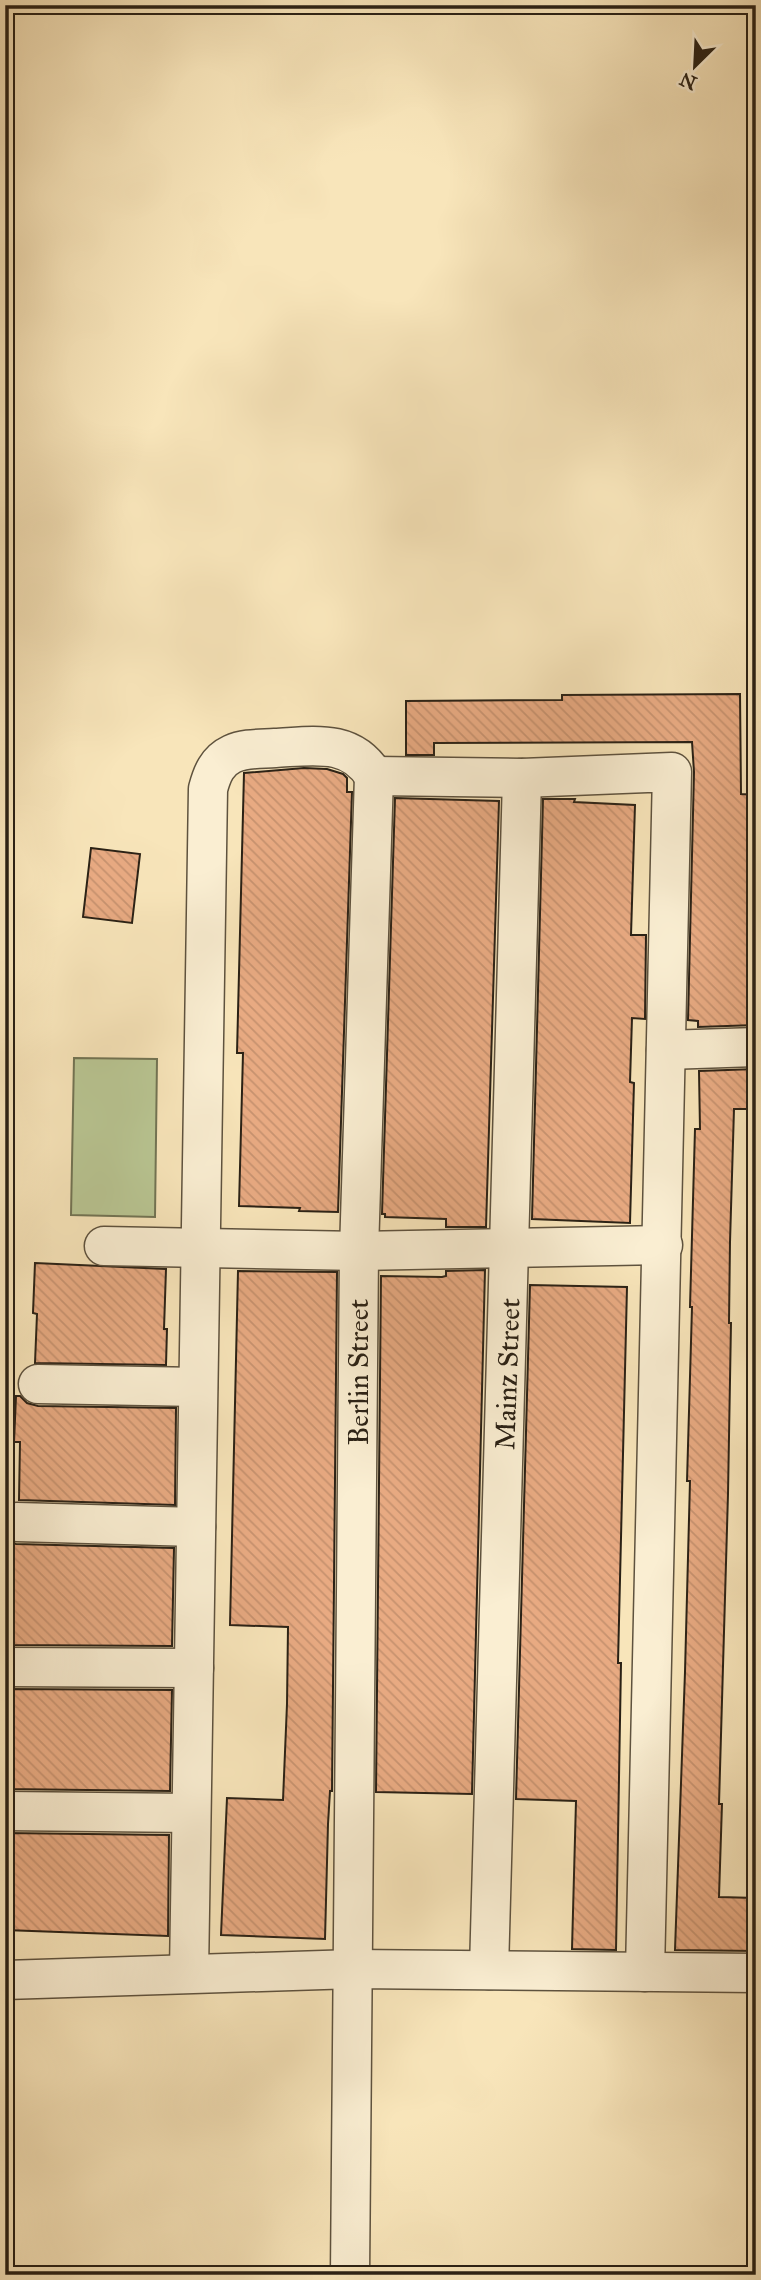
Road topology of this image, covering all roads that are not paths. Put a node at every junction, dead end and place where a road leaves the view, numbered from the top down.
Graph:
1 (374, 776) junction
2 (522, 778) junction
3 (756, 1047) edge
4 (666, 1050) junction
5 (663, 1245) junction
6 (104, 1246) dead end
7 (201, 1247) junction
8 (510, 1249) junction
9 (359, 1251) junction
10 (38, 1384) dead end
11 (198, 1387) junction
12 (17, 1522) dead end
13 (196, 1527) junction
14 (5, 1667) edge
15 (194, 1668) junction
16 (5, 1811) edge
17 (191, 1814) junction
18 (354, 1969) junction
19 (489, 1970) junction
20 (645, 1972) junction
21 (189, 1973) junction
22 (756, 1973) edge
23 (5, 1980) edge
24 (350, 2275) edge

1 - 2 street
1 - 7 street
1 - 9 street, Berlin Street
2 - 4 street
2 - 8 street, Mainz Street
3 - 4 street
4 - 5 street
5 - 8 street
5 - 20 street
6 - 7 street
7 - 9 street
7 - 11 street
8 - 9 street
8 - 19 street, Mainz Street
9 - 18 street, Berlin Street
10 - 11 street
11 - 13 street
12 - 13 street
13 - 15 street
14 - 15 street
15 - 17 street
16 - 17 street
17 - 21 street
18 - 19 street
18 - 21 street
18 - 24 street, Berlin Street
19 - 20 street
20 - 22 street
21 - 23 street

